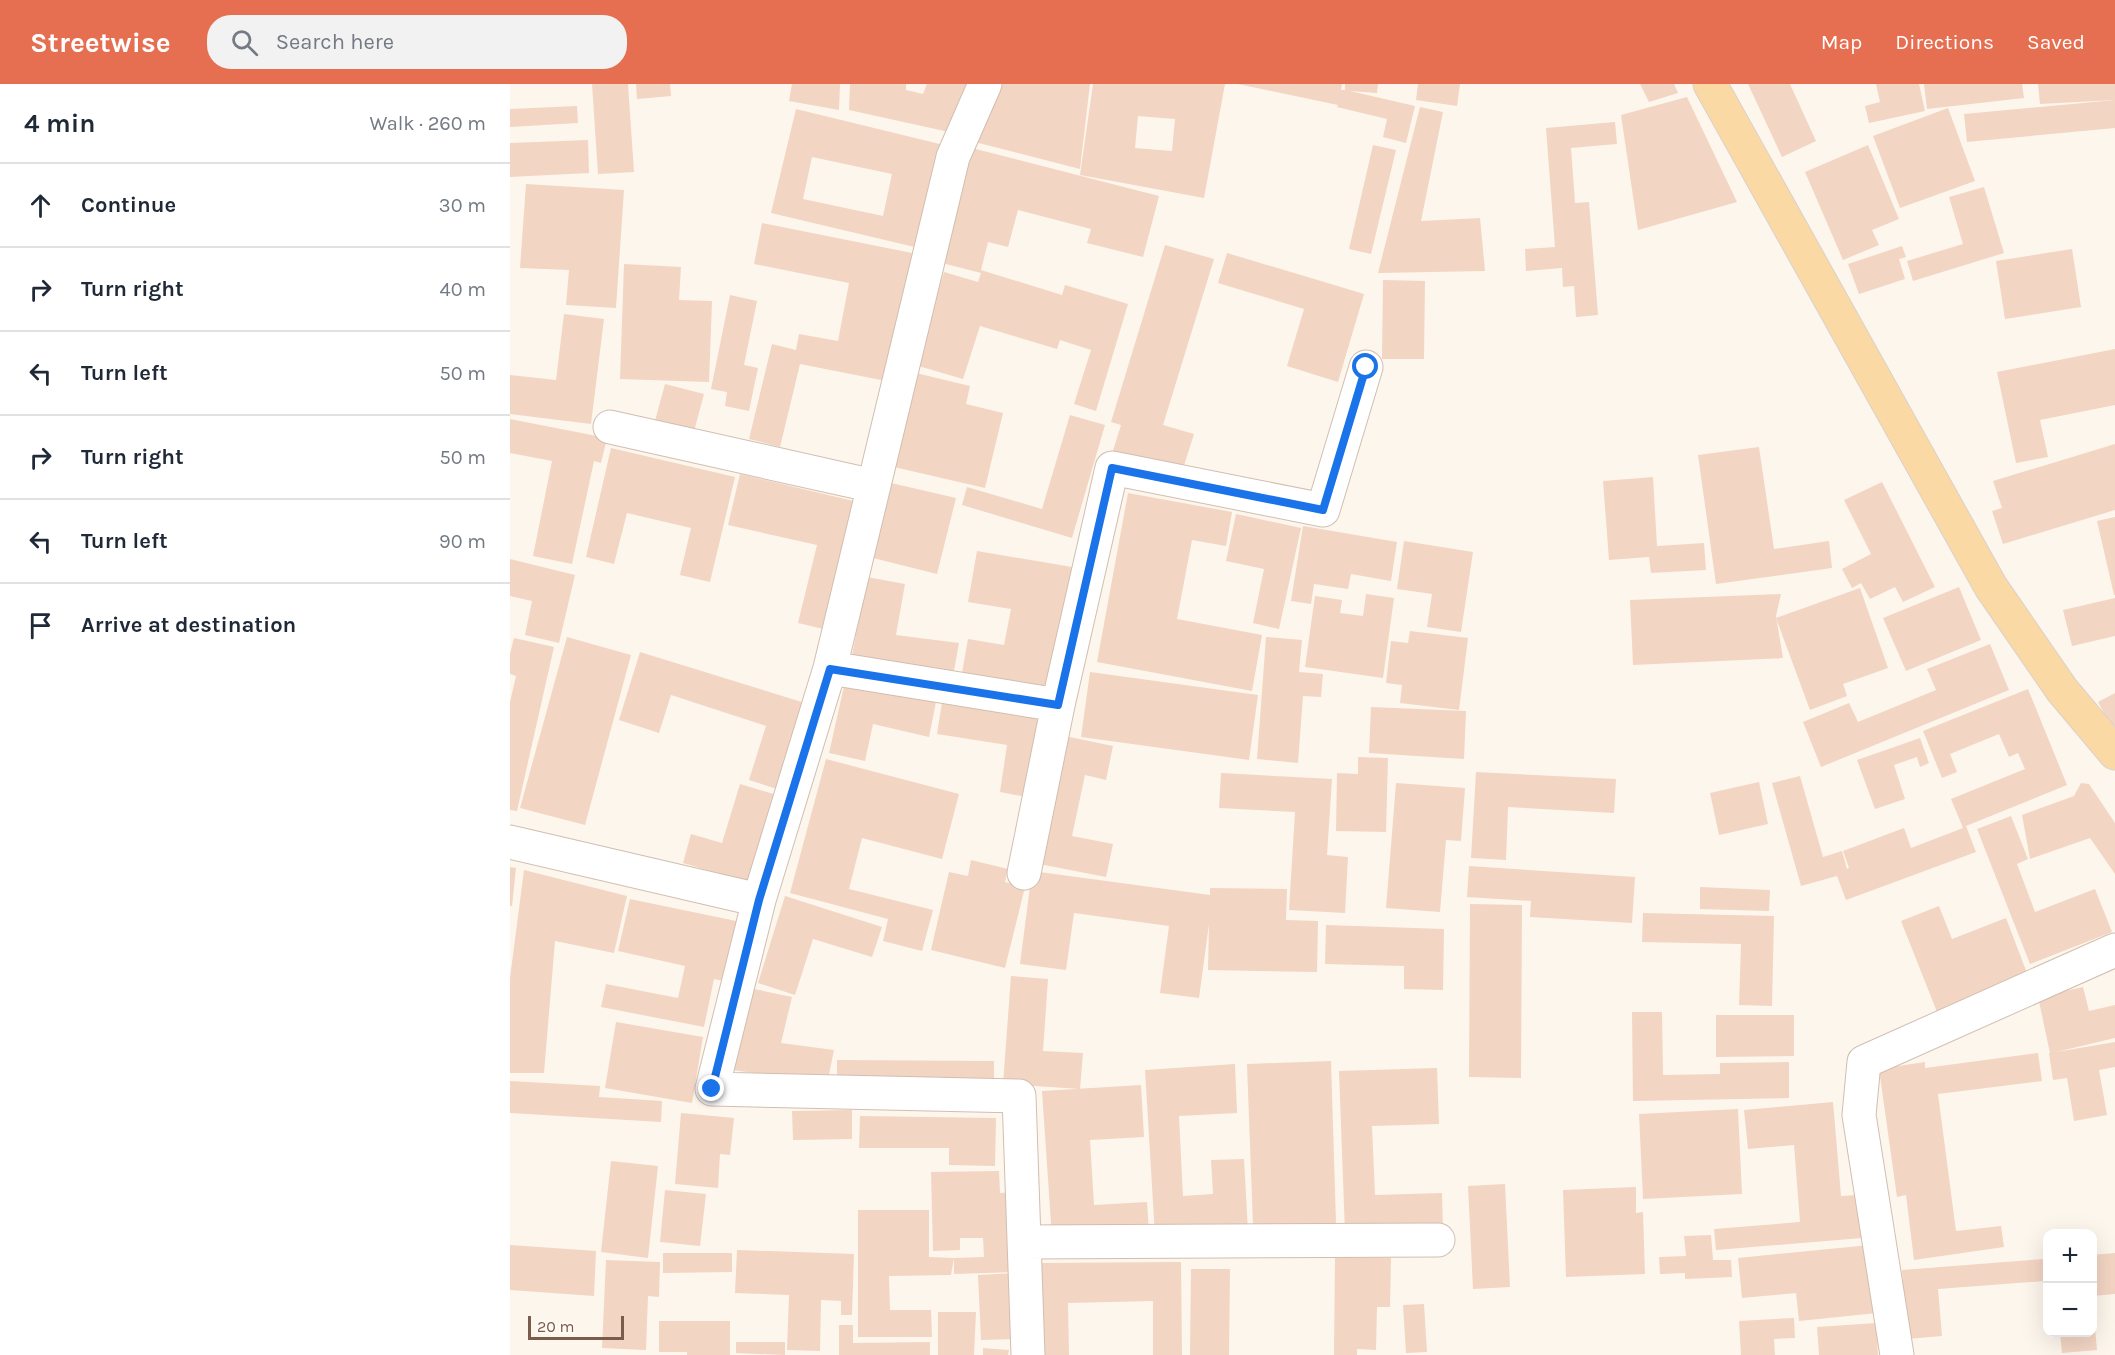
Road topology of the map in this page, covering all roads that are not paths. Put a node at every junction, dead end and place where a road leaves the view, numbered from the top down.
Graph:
1 (985, 84) edge
2 (1710, 84) edge
3 (1366, 367) dead end
4 (610, 427) dead end
5 (874, 486) junction
6 (830, 669) junction
7 (1058, 705) junction
8 (2115, 753) edge
9 (510, 842) edge
10 (1024, 873) dead end
11 (759, 900) junction
12 (2115, 950) edge
13 (1438, 1240) dead end
14 (1025, 1242) junction
15 (1028, 1355) edge
16 (1897, 1355) edge

1 - 5 street
2 - 8 main road
3 - 7 street
4 - 5 street
5 - 6 street
6 - 7 street
6 - 11 street
7 - 10 street
9 - 11 street
11 - 14 street
12 - 16 street
13 - 14 street
14 - 15 street

